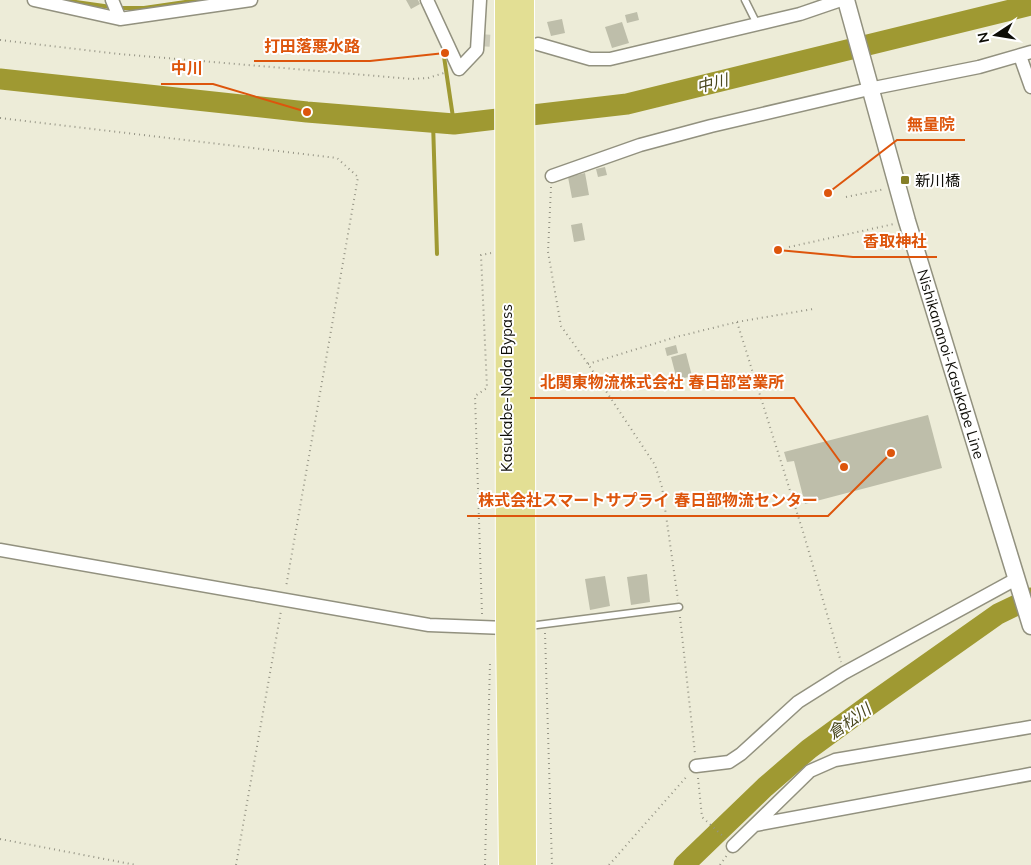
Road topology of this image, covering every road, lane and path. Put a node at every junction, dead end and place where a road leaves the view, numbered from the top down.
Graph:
1 (34, 0) edge
2 (112, 0) edge
3 (250, 0) edge
4 (427, 0) edge
5 (480, 0) edge
6 (505, 0) edge
7 (524, 0) edge
8 (745, 0) edge
9 (845, 2) edge
10 (120, 19) junction
11 (757, 24) junction
12 (0, 40) edge
13 (538, 44) dead end
14 (1025, 54) edge
15 (515, 62) junction
16 (459, 69) junction
17 (868, 82) junction
18 (1031, 86) edge
19 (0, 118) edge
20 (552, 176) joint
21 (897, 187) junction
22 (846, 197) dead end
23 (907, 221) junction
24 (789, 247) dead end
25 (491, 253) dead end
26 (813, 309) dead end
27 (737, 322) junction
28 (588, 364) junction
29 (0, 550) edge
30 (1018, 586) junction
31 (283, 601) junction
32 (679, 607) junction
33 (545, 623) junction
34 (1031, 625) edge
35 (516, 627) junction
36 (482, 628) junction
37 (490, 656) dead end
38 (844, 674) junction
39 (1031, 727) edge
40 (696, 766) junction
41 (1031, 774) edge
42 (755, 825) junction
43 (0, 839) edge
44 (733, 846) joint
45 (136, 865) edge
46 (236, 865) edge
47 (485, 865) edge
48 (509, 865) edge
49 (526, 865) edge
50 (552, 865) edge
51 (609, 865) edge

1 - 10 street
2 - 10 street
3 - 10 street
4 - 16 street
5 - 16 street
6 - 15 highway, Kasukabe-Noda Bypass
7 - 15 highway, Kasukabe-Noda Bypass
8 - 11 lane
9 - 11 street
9 - 17 main road
11 - 13 street
12 - 16 path
14 - 17 street
14 - 18 street
15 - 35 highway, Kasukabe-Noda Bypass
17 - 20 street
17 - 21 main road, Nishikananoi-Kasukabe Line
19 - 31 path
20 - 28 path
21 - 22 path
21 - 23 main road, Nishikananoi-Kasukabe Line
23 - 24 path
23 - 30 main road, Nishikananoi-Kasukabe Line
25 - 36 path
26 - 27 path
27 - 28 path
27 - 38 path
28 - 32 path
29 - 31 street
30 - 34 main road, Nishikananoi-Kasukabe Line
30 - 38 street
31 - 36 street
31 - 46 path
32 - 33 lane
32 - 40 path
33 - 35 lane
33 - 50 path
35 - 36 street
35 - 48 highway, Kasukabe-Noda Bypass
35 - 49 highway, Kasukabe-Noda Bypass
37 - 47 path
38 - 40 street
39 - 42 street
40 - 44 path
40 - 51 path
41 - 42 street
42 - 44 street
43 - 45 path

